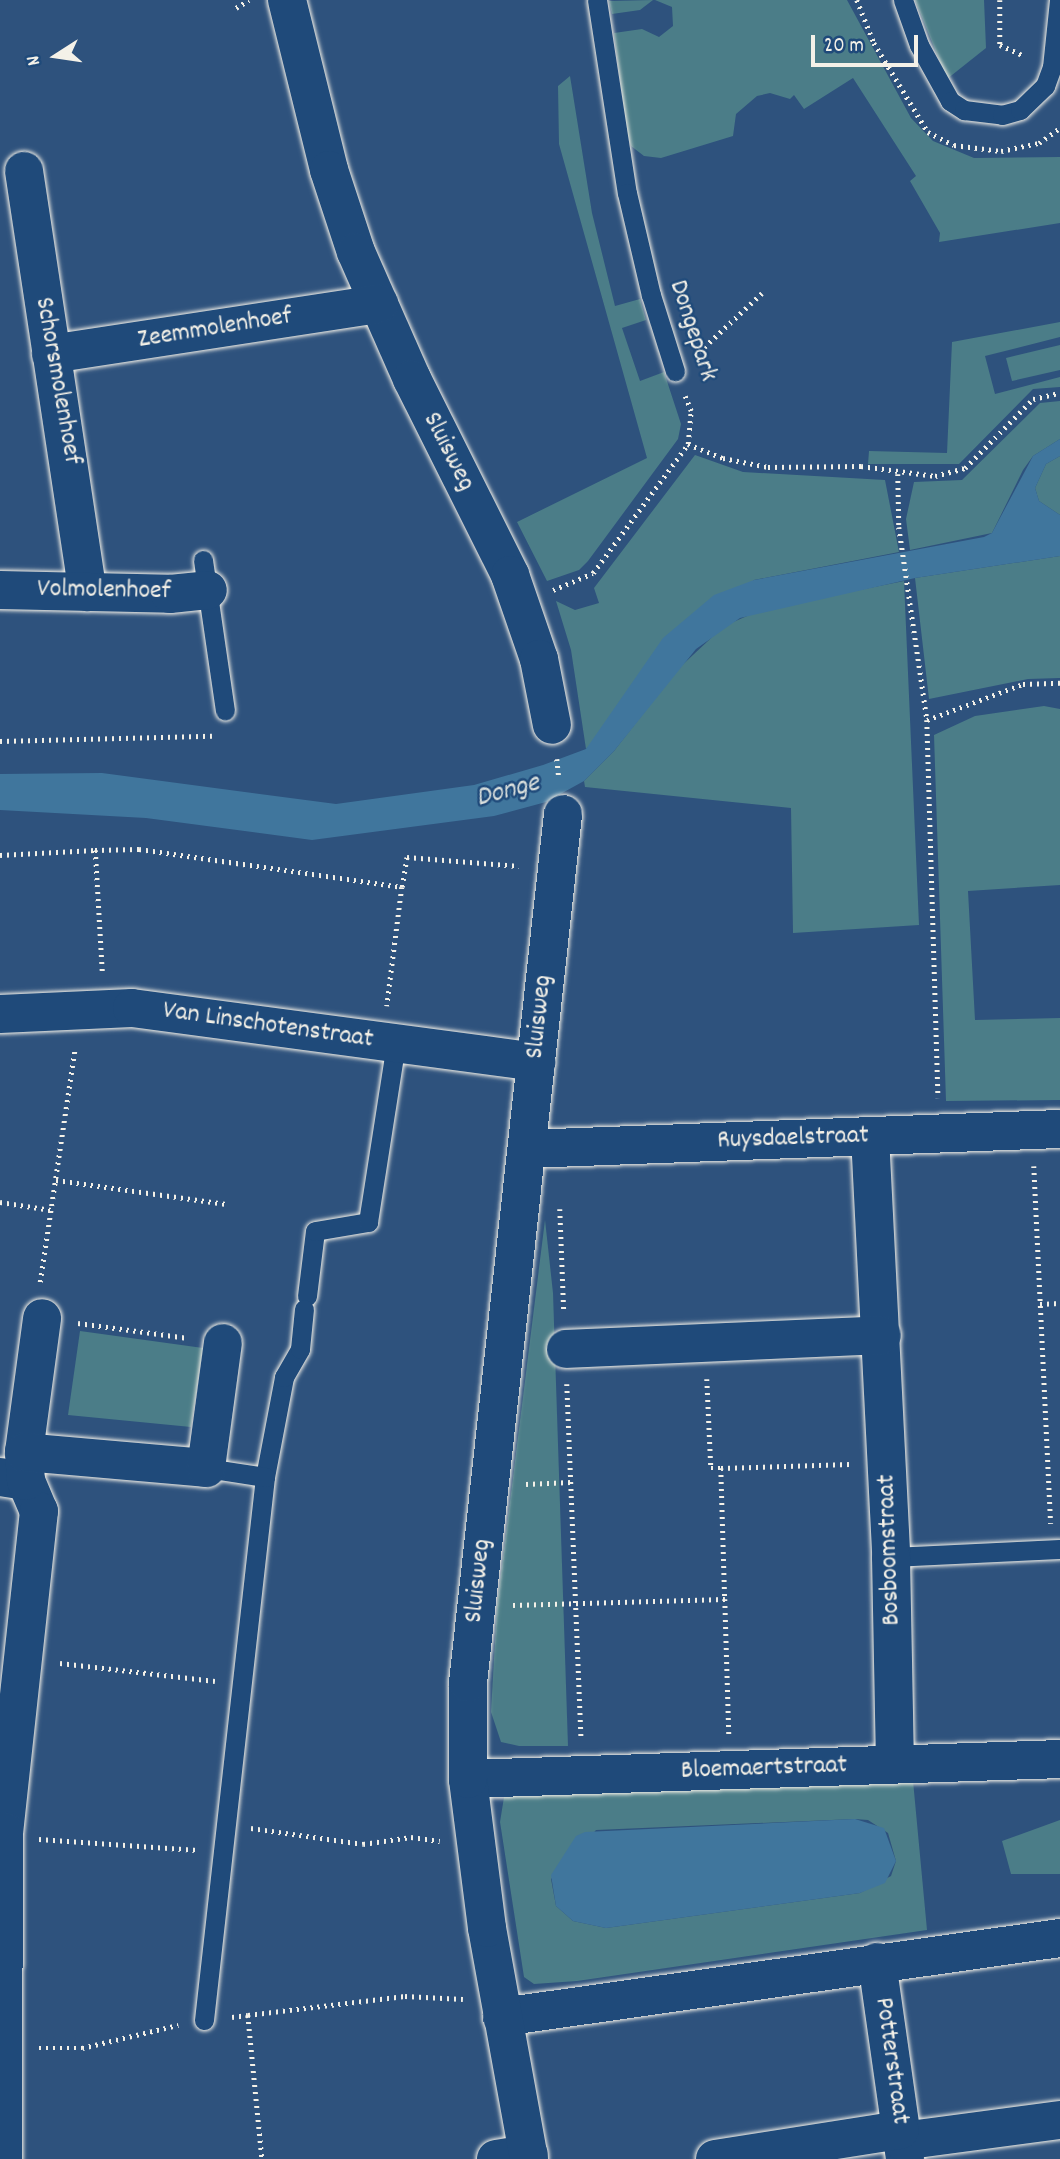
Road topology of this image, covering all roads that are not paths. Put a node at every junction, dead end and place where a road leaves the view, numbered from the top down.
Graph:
1 (287, 0) edge
2 (597, 0) edge
3 (903, 0) edge
4 (1059, 0) edge
5 (24, 171) dead end
6 (379, 304) junction
7 (51, 354) junction
8 (675, 371) road end
9 (205, 575) joint
10 (0, 590) edge
11 (88, 592) junction
12 (225, 710) road end
13 (552, 724) road end
14 (563, 814) road end
15 (0, 1014) edge
16 (389, 1042) junction
17 (536, 1062) junction
18 (1046, 1129) edge
19 (870, 1136) junction
20 (542, 1148) junction
21 (42, 1318) road end
22 (882, 1335) junction
23 (223, 1342) road end
24 (566, 1349) road end
25 (206, 1468) junction
26 (17, 1470) edge
27 (265, 1477) junction
28 (1056, 1549) edge
29 (891, 1557) junction
30 (1060, 1759) edge
31 (895, 1765) junction
32 (468, 1779) junction
33 (2, 1831) edge
34 (1060, 1938) edge
35 (877, 1962) junction
36 (500, 2006) junction
37 (204, 2020) road end
38 (1060, 2120) edge
39 (902, 2143) edge
40 (518, 2157) edge
41 (3, 2159) edge
42 (715, 2159) edge

1 - 6 street, Sluisweg
2 - 8 lane, Dongepark
3 - 4 lane
5 - 7 street, Schorsmolenhoef
6 - 7 street, Zeemmolenhoef
6 - 13 street, Sluisweg
7 - 11 street, Schorsmolenhoef
9 - 11 street, Volmolenhoef
9 - 12 lane, Volmolenhoef
10 - 11 street, Volmolenhoef
14 - 17 street, Sluisweg
15 - 16 street, Van Linschotenstraat
16 - 17 street, Van Linschotenstraat
16 - 27 lane
17 - 20 street, Sluisweg
18 - 19 street, Ruysdaelstraat
19 - 20 street, Ruysdaelstraat
19 - 22 street, Bosboomstraat
20 - 32 street, Sluisweg
21 - 26 street
22 - 24 street
22 - 29 street, Bosboomstraat
23 - 25 street
25 - 26 street
25 - 27 lane
26 - 33 street
27 - 37 lane
28 - 29 lane
29 - 31 street, Bosboomstraat
30 - 31 street, Bloemaertstraat
31 - 32 street, Bloemaertstraat
32 - 36 street, Sluisweg
33 - 41 street
34 - 35 street
35 - 36 street
35 - 39 street, Potterstraat
36 - 40 street, Sluisweg
38 - 39 street
39 - 42 street

